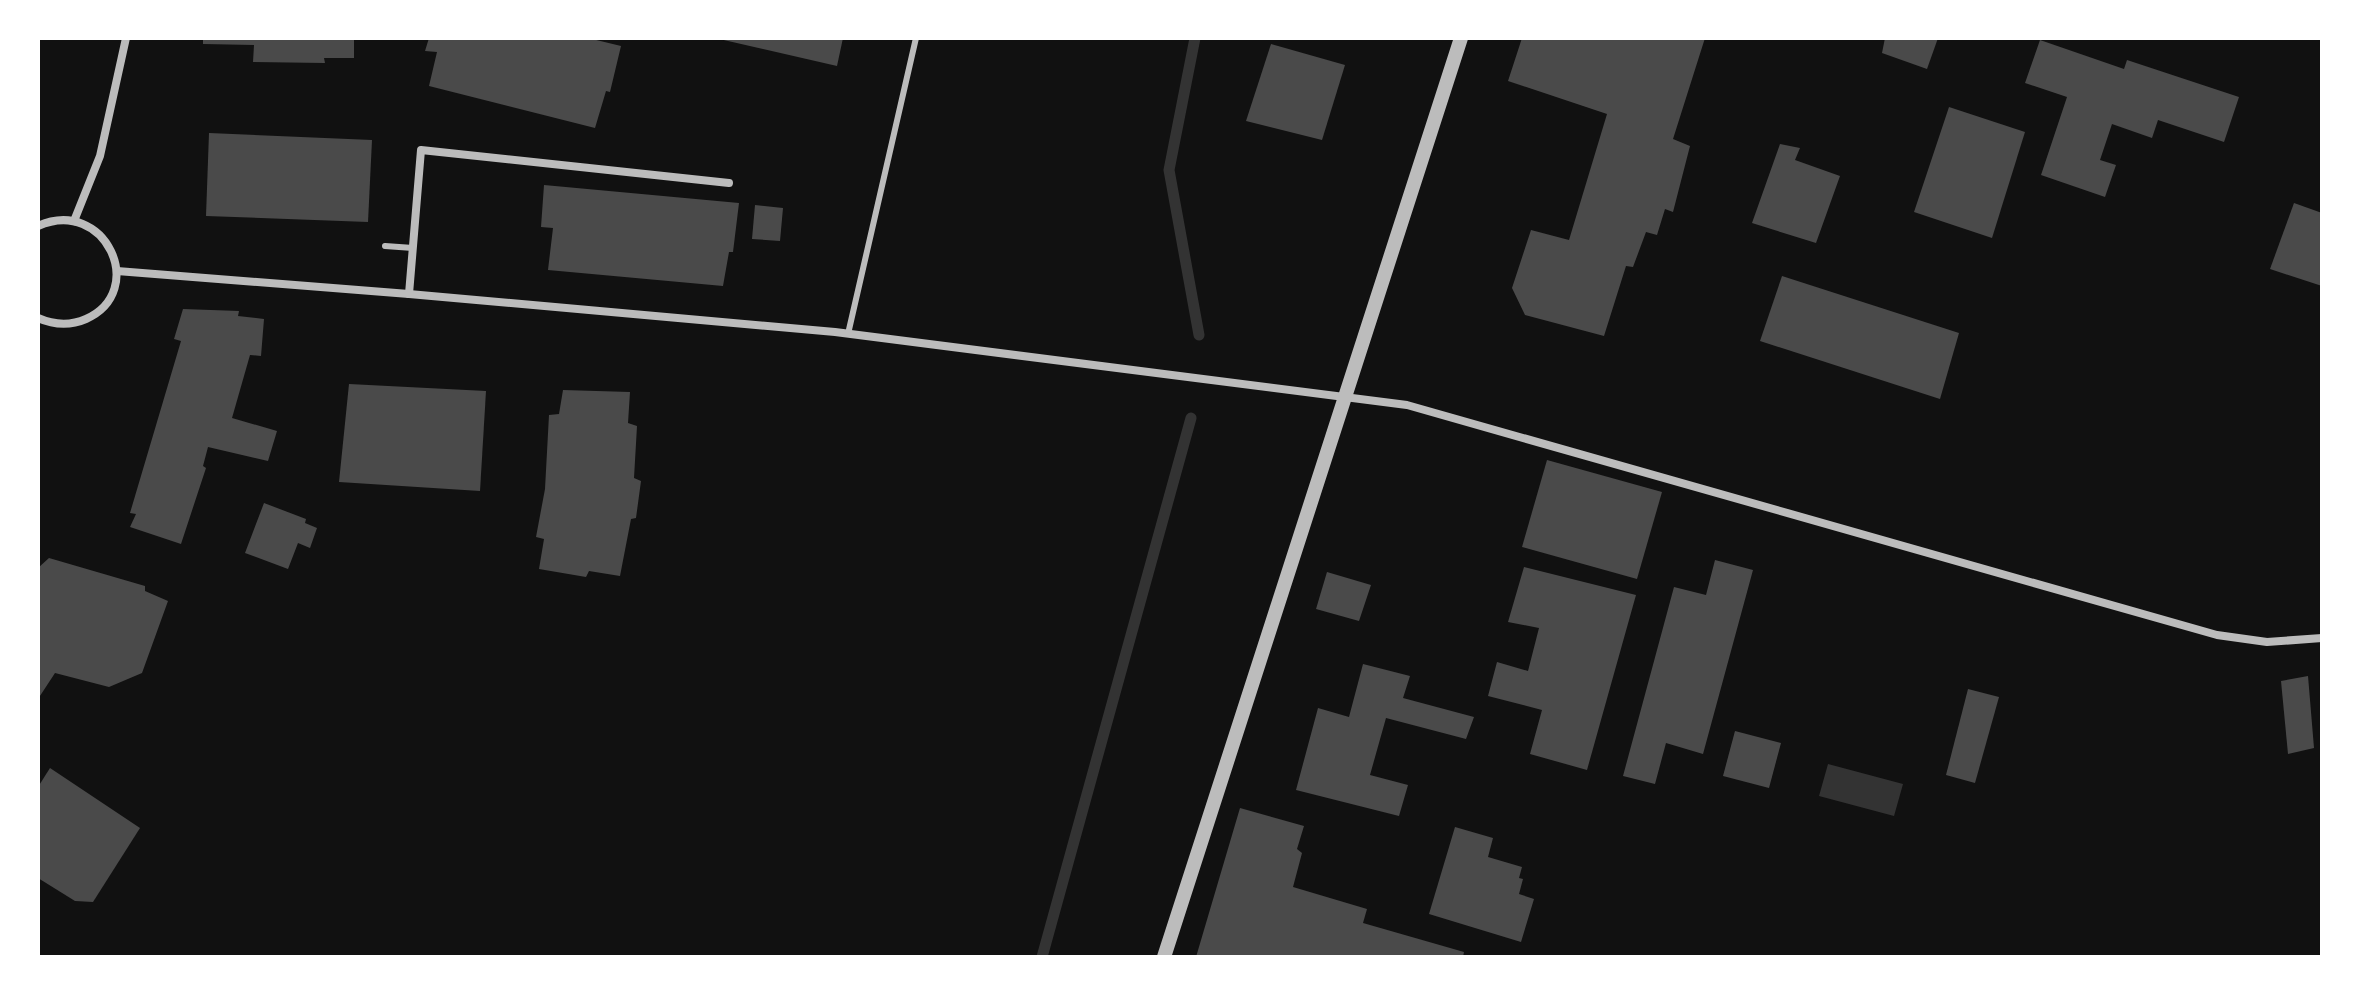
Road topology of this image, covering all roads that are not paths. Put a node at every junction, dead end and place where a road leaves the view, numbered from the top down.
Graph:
1 (126, 38) edge
2 (916, 38) edge
3 (1461, 38) edge
4 (729, 183) dead end
5 (74, 221) junction
6 (38, 226) edge
7 (385, 246) dead end
8 (413, 248) junction
9 (117, 271) junction
10 (409, 294) junction
11 (39, 320) edge
12 (848, 334) junction
13 (1346, 395) junction
14 (2322, 638) edge
15 (1164, 957) edge

1 - 5 street
2 - 12 lane
3 - 13 street
4 - 8 street
5 - 6 street
5 - 9 street
7 - 8 lane
8 - 10 street
9 - 10 street
9 - 11 street
10 - 12 street
12 - 13 street
13 - 14 street
13 - 15 street

